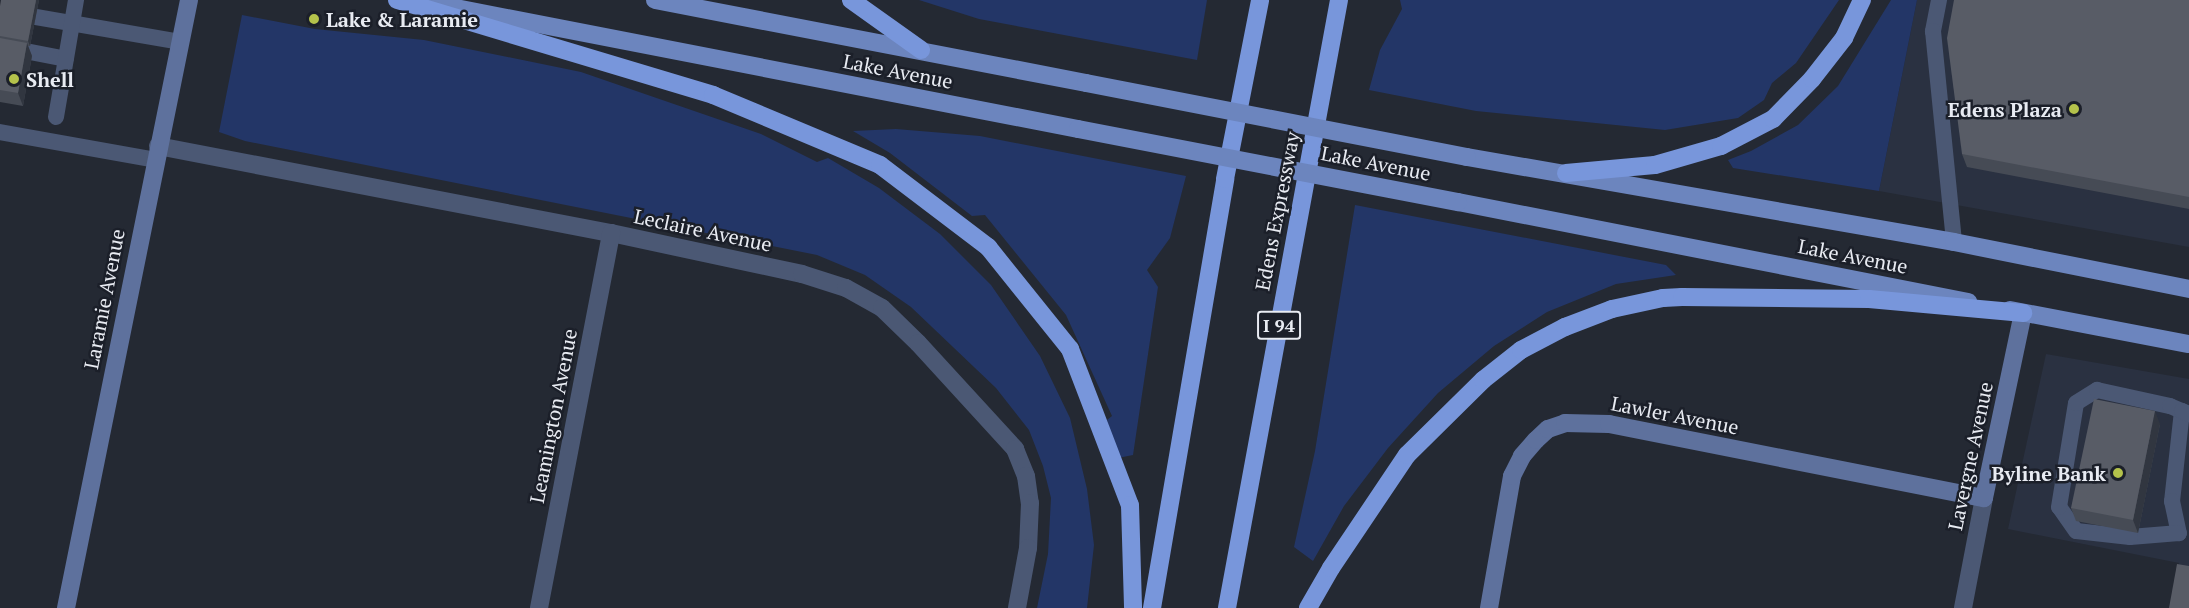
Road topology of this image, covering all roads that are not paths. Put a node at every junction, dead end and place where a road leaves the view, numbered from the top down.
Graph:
1 (76, 0) edge
2 (189, 0) edge
3 (398, 0) edge
4 (412, 0) edge
5 (655, 0) edge
6 (851, 0) edge
7 (1260, 0) edge
8 (1339, 0) edge
9 (1348, 0) edge
10 (1862, 0) edge
11 (1939, 0) edge
12 (36, 16) edge
13 (72, 23) junction
14 (180, 42) junction
15 (1331, 42) junction
16 (0, 46) edge
17 (921, 50) junction
18 (66, 59) junction
19 (56, 117) dead end
20 (0, 132) edge
21 (157, 153) junction
22 (1566, 173) junction
23 (611, 233) junction
24 (1954, 242) junction
25 (2189, 289) edge
26 (2023, 313) junction
27 (2189, 344) edge
28 (2185, 412) edge
29 (1984, 498) junction
30 (66, 608) edge
31 (540, 608) edge
32 (1017, 608) edge
33 (1133, 608) edge
34 (1152, 608) edge
35 (1227, 608) edge
36 (1308, 608) edge
37 (1489, 608) edge
38 (1963, 608) edge

1 - 13 lane
2 - 14 street, Laramie Avenue
3 - 33 highway
4 - 26 main road, Lake Avenue, bridge
5 - 17 main road, Lake Avenue
6 - 17 highway
7 - 34 highway
8 - 15 highway, Edens Expressway / I 94
9 - 15 highway
10 - 22 highway
11 - 24 lane
12 - 13 lane
13 - 14 lane
13 - 18 lane
14 - 21 street, Laramie Avenue
15 - 35 highway, Edens Expressway / I 94
16 - 18 lane
17 - 22 main road, Lake Avenue, bridge
18 - 19 lane
20 - 21 lane
21 - 23 street, Leclaire Avenue
21 - 30 street, Laramie Avenue
22 - 24 main road, Lake Avenue
23 - 31 street, Leamington Avenue
23 - 32 street, Leclaire Avenue
24 - 25 main road, Lake Avenue
26 - 27 main road, Lake Avenue
26 - 29 street, Lavergne Avenue
26 - 36 highway
28 - 28 lane
29 - 37 street, Lawler Avenue
29 - 38 street, Lavergne Avenue

